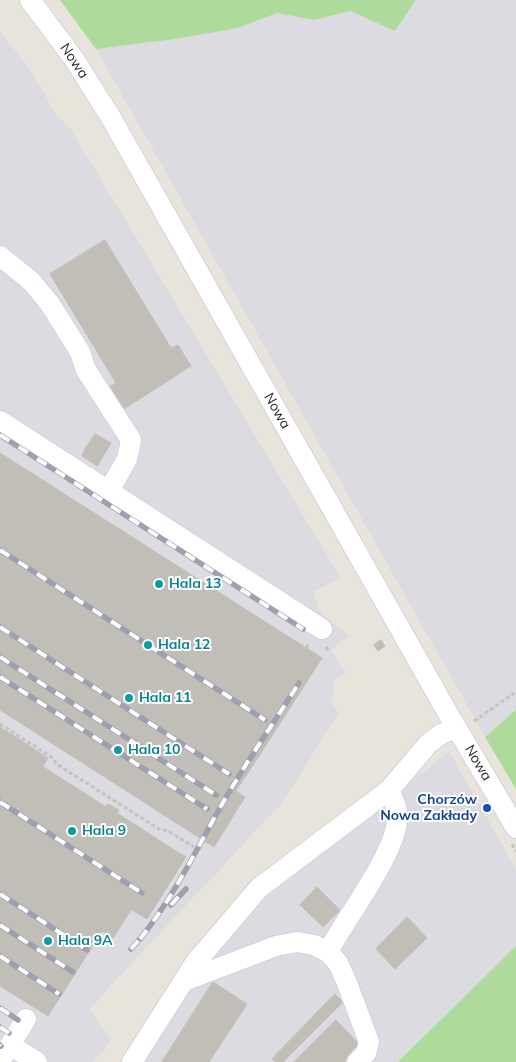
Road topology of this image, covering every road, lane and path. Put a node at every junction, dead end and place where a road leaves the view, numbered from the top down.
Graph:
1 (30, 0) edge
2 (0, 256) edge
3 (0, 421) edge
4 (109, 491) junction
5 (322, 629) dead end
6 (516, 692) edge
7 (0, 724) edge
8 (457, 728) junction
9 (389, 790) junction
10 (516, 828) edge
11 (194, 848) dead end
12 (328, 952) junction
13 (184, 982) junction
14 (26, 1020) dead end
15 (5, 1053) edge
16 (37, 1062) edge
17 (132, 1062) edge
18 (357, 1062) edge

1 - 8 street, Nowa
2 - 4 street
3 - 4 street
4 - 5 street
6 - 8 path
7 - 11 path
8 - 9 street
8 - 10 street, Nowa
9 - 12 street
9 - 13 street
12 - 13 street
12 - 18 street
13 - 17 street
14 - 15 street
15 - 16 street

